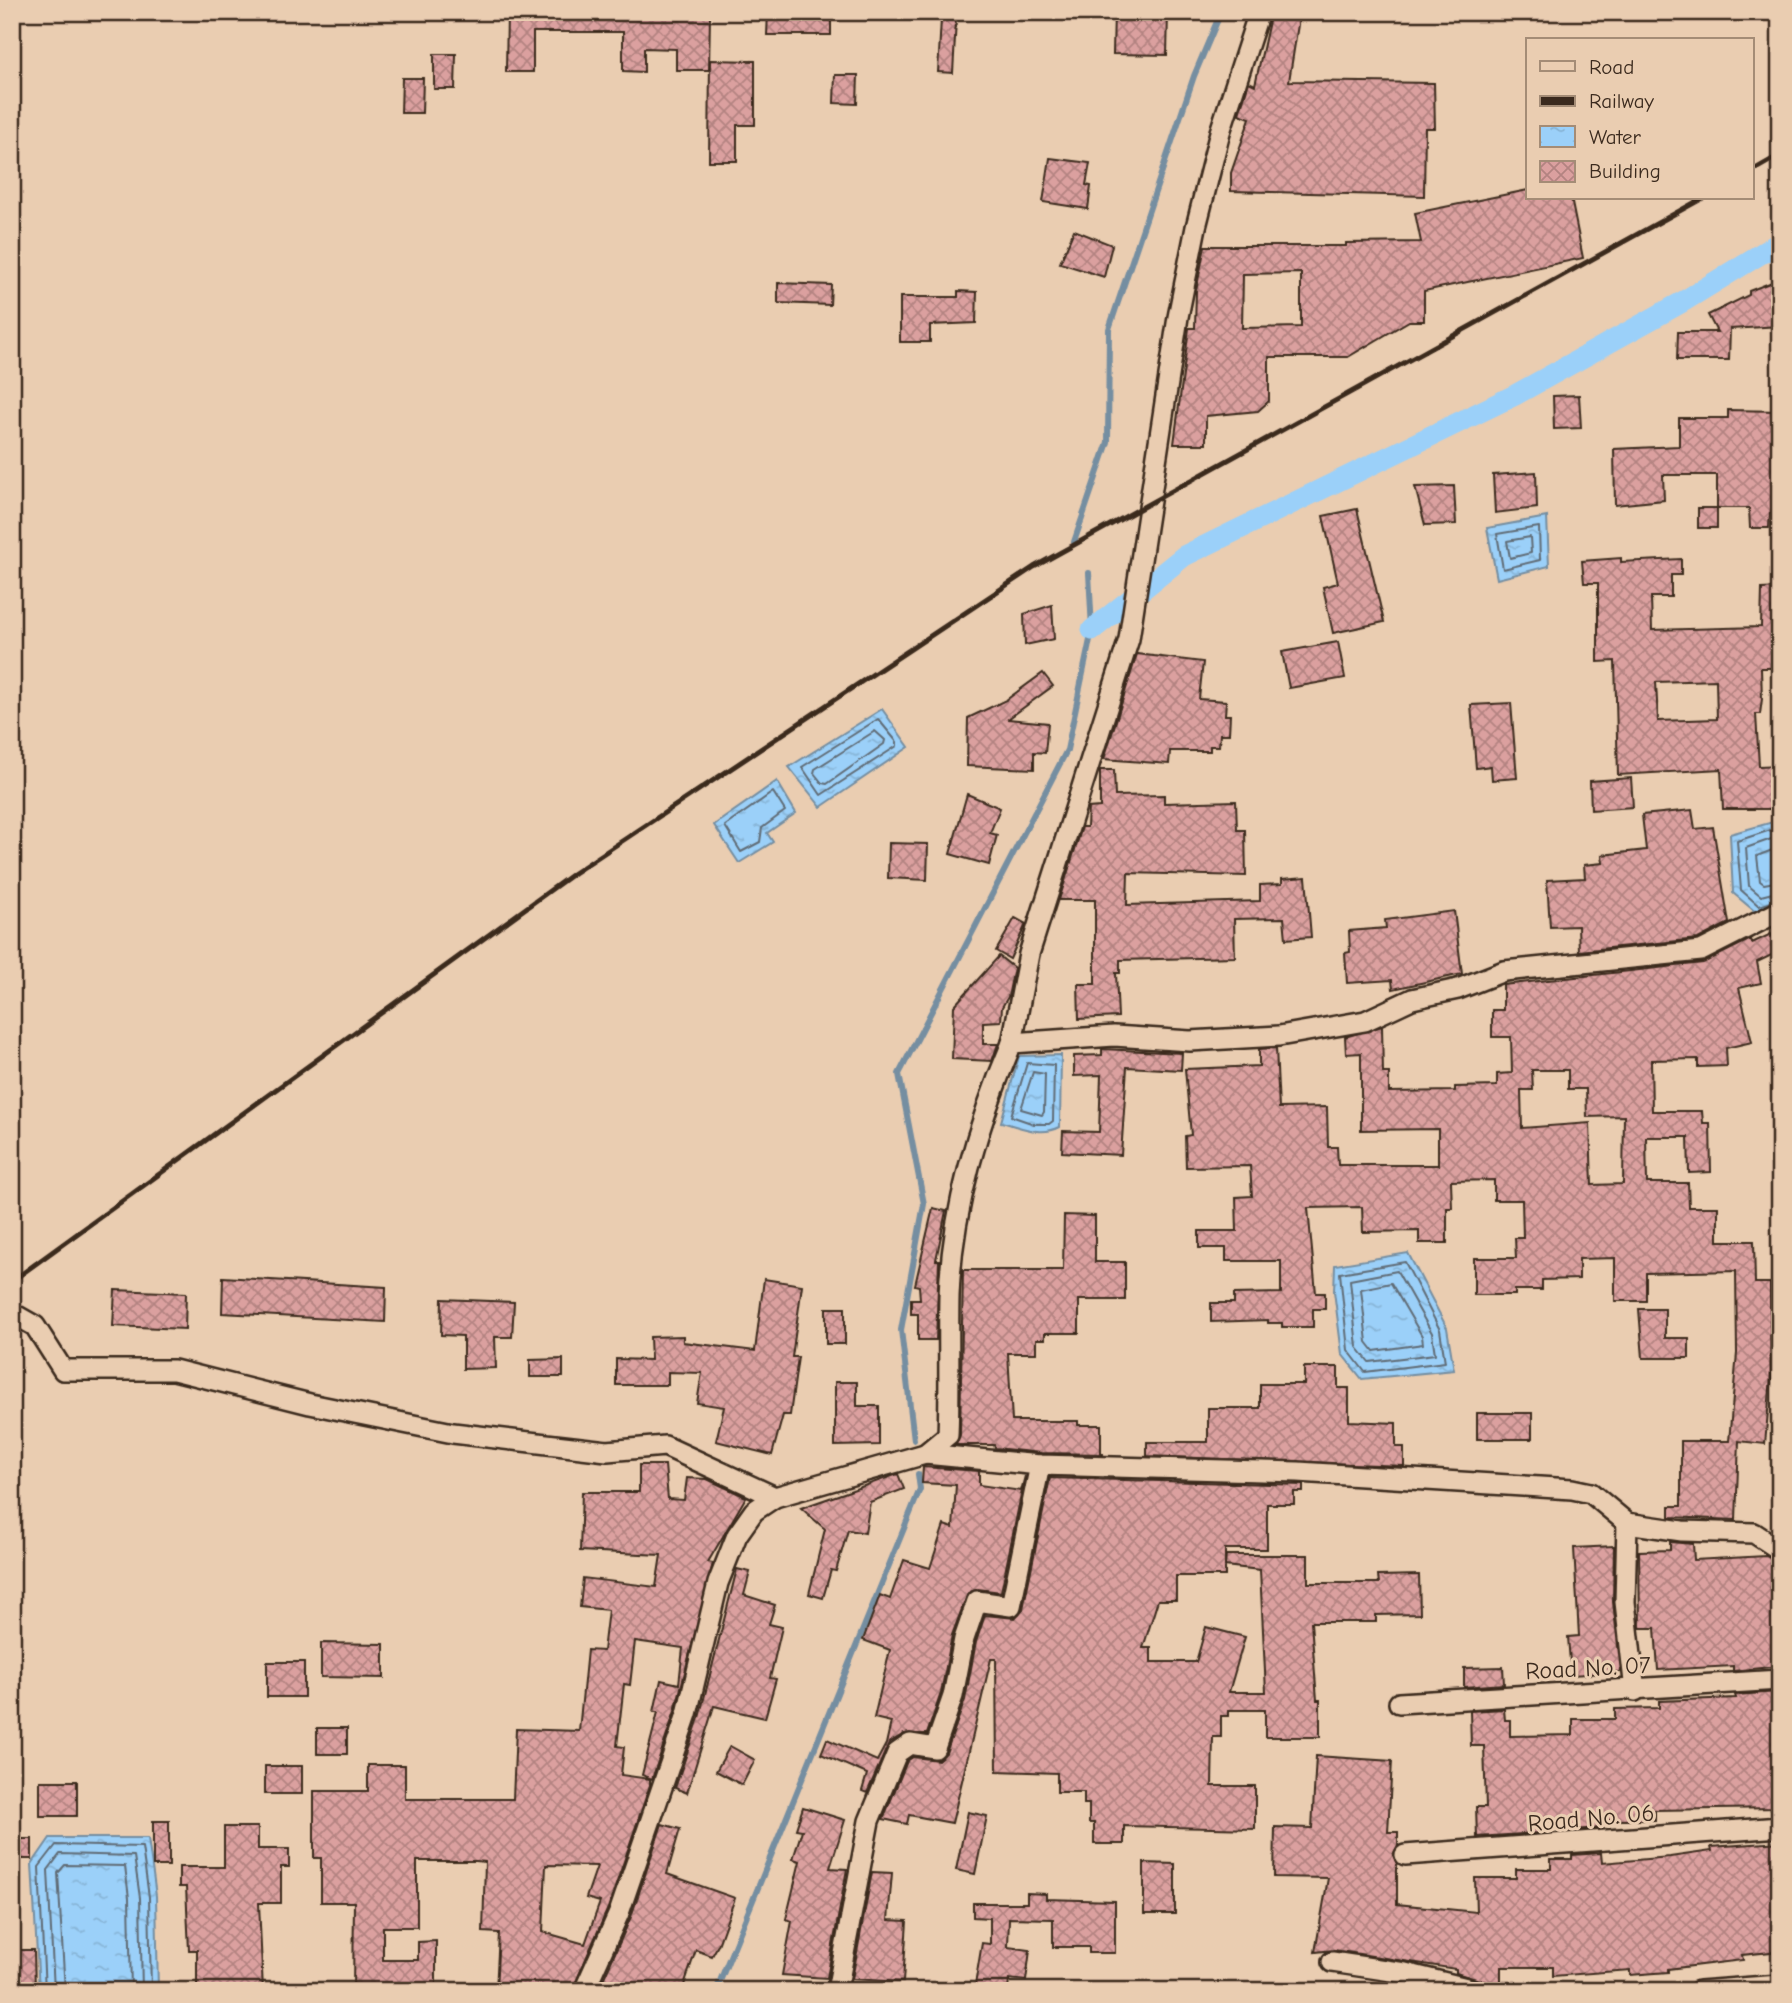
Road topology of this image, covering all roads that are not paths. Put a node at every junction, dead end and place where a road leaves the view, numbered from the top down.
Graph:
1 (1259, 12) edge
2 (1780, 911) edge
3 (1012, 1043) junction
4 (12, 1313) edge
5 (925, 1454) junction
6 (1040, 1465) junction
7 (775, 1497) junction
8 (1627, 1523) junction
9 (1780, 1550) edge
10 (1780, 1680) edge
11 (1634, 1690) junction
12 (1399, 1703) dead end
13 (1780, 1827) edge
14 (1405, 1855) dead end
15 (1332, 1962) dead end
16 (1780, 1985) edge
17 (584, 1991) edge
18 (837, 1991) edge
19 (1479, 1991) edge
20 (1699, 1991) edge

1 - 3 street
2 - 3 street
3 - 5 street
4 - 7 street
5 - 6 street
5 - 7 street
6 - 8 street
6 - 18 street
7 - 17 street
8 - 9 street
8 - 11 street
10 - 11 street, Road No. 07
11 - 12 street, Road No. 07
13 - 14 street, Road No. 06
15 - 19 street
16 - 20 street

